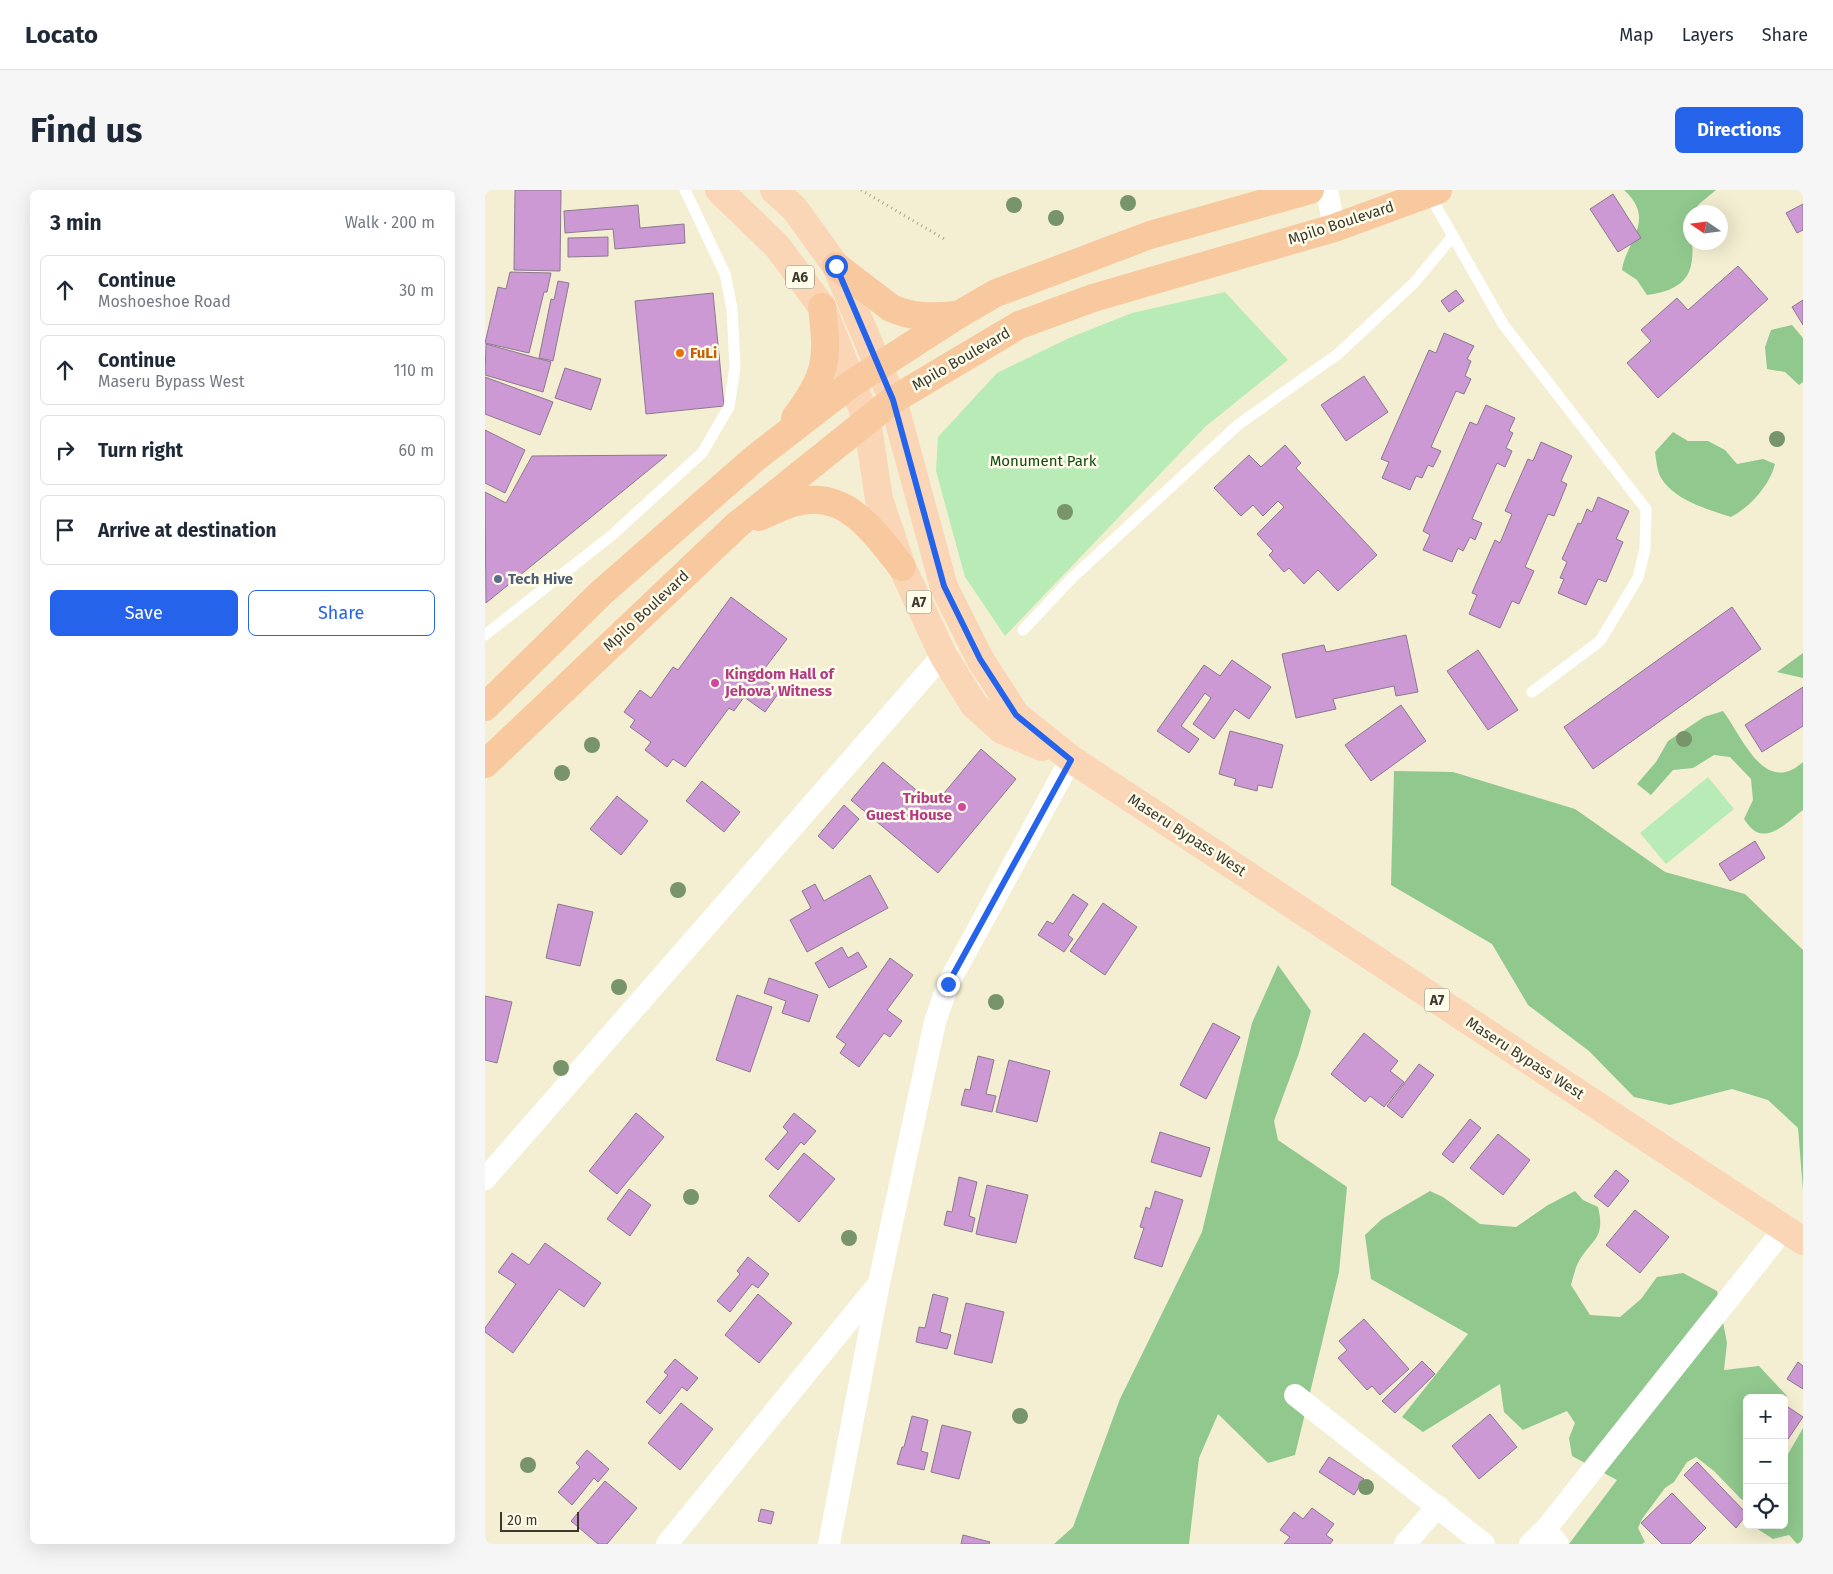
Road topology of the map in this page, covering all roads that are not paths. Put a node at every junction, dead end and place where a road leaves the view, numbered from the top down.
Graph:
1 (685, 190) edge
2 (719, 190) edge
3 (774, 190) edge
4 (1310, 190) edge
5 (1327, 190) edge
6 (1433, 192) edge
7 (1333, 228) junction
8 (1453, 236) junction
9 (836, 266) junction
10 (822, 307) junction
11 (958, 315) junction
12 (877, 367) junction
13 (851, 384) junction
14 (893, 400) junction
15 (867, 420) junction
16 (776, 443) junction
17 (737, 525) junction
18 (902, 567) junction
19 (1023, 630) dead end
20 (485, 635) edge
21 (943, 655) junction
22 (1532, 692) dead end
23 (485, 707) edge
24 (1071, 760) junction
25 (485, 764) edge
26 (485, 1179) edge
27 (1794, 1235) edge
28 (879, 1283) junction
29 (1295, 1395) dead end
30 (1438, 1506) junction
31 (1544, 1539) edge
32 (667, 1544) edge
33 (829, 1544) edge
34 (1405, 1544) edge
35 (1484, 1544) edge

1 - 20 lane
2 - 10 main road, A6
3 - 9 main road, A6
4 - 11 highway
5 - 7 street
6 - 7 highway, Mpilo Boulevard
6 - 8 lane
7 - 14 highway, Mpilo Boulevard
8 - 19 lane
8 - 22 lane
9 - 11 highway
9 - 12 main road, A6
10 - 13 main road, A6
10 - 16 highway
11 - 12 highway
12 - 13 highway
12 - 14 main road, Maseru Bypass West / A7
13 - 15 main road, Maseru Bypass West / A7
13 - 16 highway
14 - 15 highway, Mpilo Boulevard
14 - 24 main road, Maseru Bypass West / A7
15 - 17 highway, Mpilo Boulevard
15 - 18 main road, Maseru Bypass West / A7
16 - 23 highway
17 - 18 highway
17 - 25 highway, Mpilo Boulevard
18 - 21 main road, Maseru Bypass West / A7
21 - 24 main road, Maseru Bypass West / A7
21 - 26 street
24 - 27 main road, Maseru Bypass West / A7
24 - 28 street
27 - 31 street
28 - 32 street
28 - 33 street
29 - 30 street
30 - 34 street
30 - 35 street

